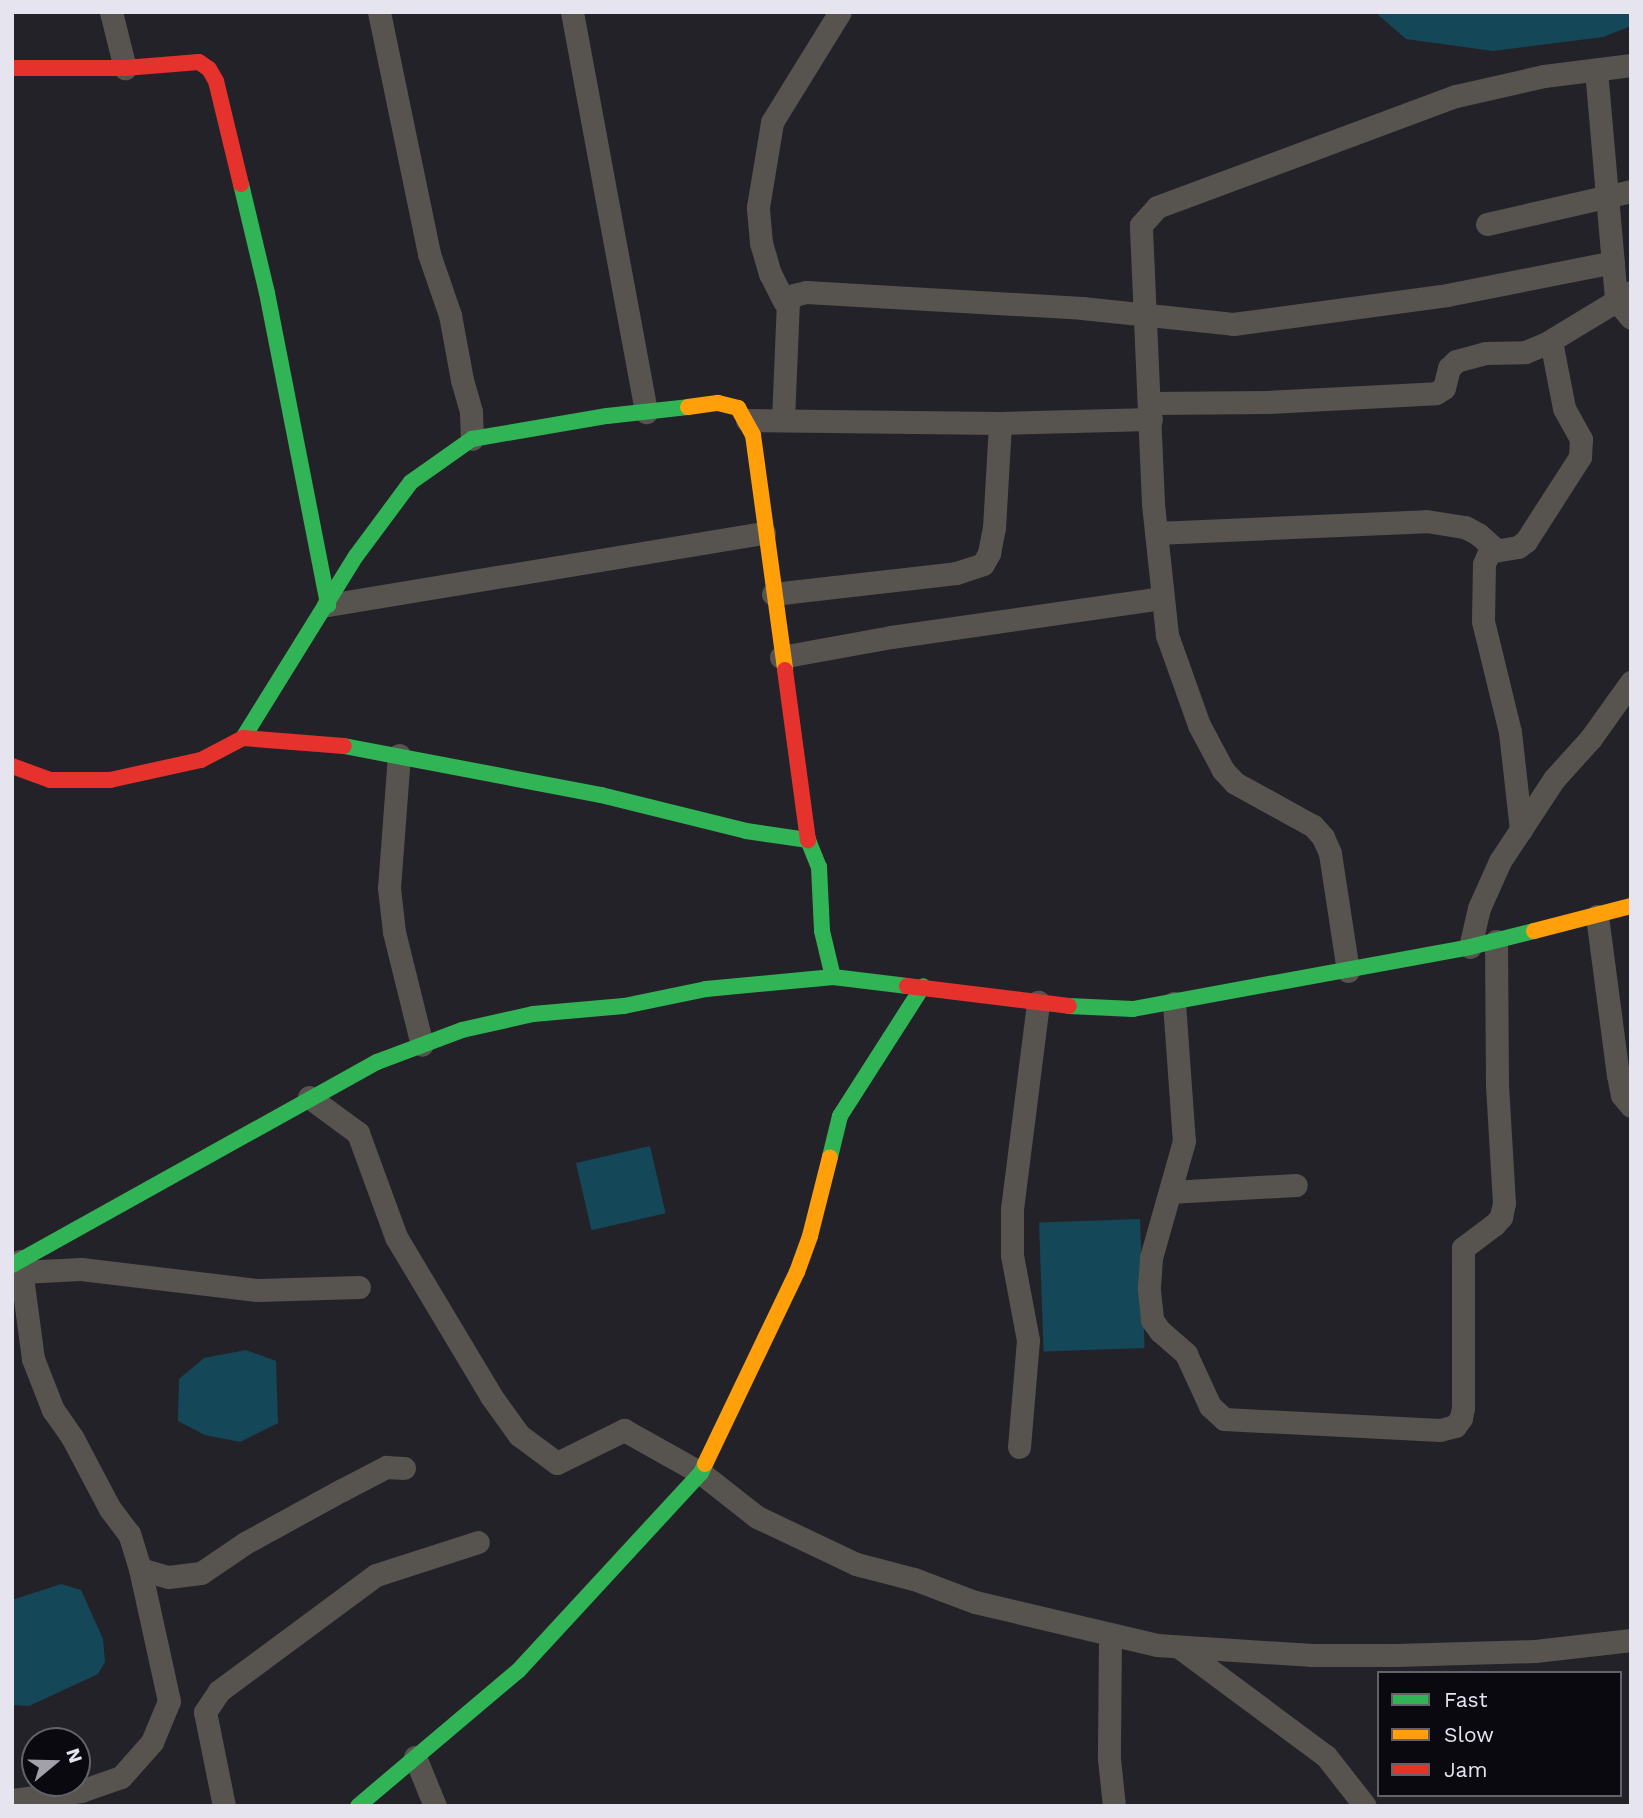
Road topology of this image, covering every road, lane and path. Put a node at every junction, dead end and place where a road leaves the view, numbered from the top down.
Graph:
1 (111, 12) edge
2 (379, 12) edge
3 (572, 12) edge
4 (840, 12) edge
5 (1631, 65) edge
6 (12, 68) edge
7 (125, 68) junction
8 (1596, 70) junction
9 (1631, 191) edge
10 (1607, 197) junction
11 (1487, 224) dead end
12 (1613, 262) junction
13 (1624, 296) edge
14 (788, 302) junction
15 (1145, 316) junction
16 (1631, 318) edge
17 (1551, 341) junction
18 (1151, 411) junction
19 (646, 412) junction
20 (747, 420) junction
21 (783, 420) junction
22 (1000, 423) junction
23 (472, 439) junction
24 (764, 533) junction
25 (1156, 533) junction
26 (1495, 549) junction
27 (773, 594) junction
28 (1161, 598) junction
29 (328, 605) junction
30 (781, 657) junction
31 (1631, 682) edge
32 (243, 738) junction
33 (399, 755) junction
34 (12, 766) edge
35 (1521, 830) junction
36 (808, 840) junction
37 (1631, 906) edge
38 (1597, 916) junction
39 (1496, 941) junction
40 (1470, 947) junction
41 (1348, 971) junction
42 (833, 977) junction
43 (923, 986) junction
44 (1038, 1002) junction
45 (1174, 1003) junction
46 (422, 1045) junction
47 (309, 1097) junction
48 (1631, 1106) edge
49 (1296, 1185) dead end
50 (1170, 1192) junction
51 (18, 1266) edge
52 (359, 1287) dead end
53 (1019, 1447) dead end
54 (404, 1468) dead end
55 (701, 1473) junction
56 (478, 1542) dead end
57 (140, 1569) junction
58 (1110, 1635) junction
59 (1631, 1640) edge
60 (1179, 1647) junction
61 (1396, 1664) edge
62 (169, 1701) junction
63 (206, 1723) junction
64 (415, 1757) junction
65 (1350, 1797) edge
66 (12, 1800) edge
67 (224, 1806) edge
68 (358, 1806) edge
69 (435, 1806) edge
70 (1114, 1806) edge
71 (1365, 1806) edge

1 - 7 street
2 - 23 street
3 - 19 street
4 - 14 street
5 - 8 street
6 - 7 street
7 - 29 street
8 - 10 street
8 - 15 street
9 - 10 street
10 - 11 street
10 - 12 street
12 - 13 street
12 - 15 street
13 - 16 street
13 - 17 street
14 - 15 street
14 - 21 street
15 - 18 street
17 - 18 street
17 - 26 street
18 - 22 street
18 - 25 street
19 - 20 street
19 - 23 street
20 - 21 street
20 - 24 street
21 - 22 street
22 - 27 street
23 - 29 street
24 - 27 street
24 - 29 street
25 - 26 street
25 - 28 street
26 - 35 street
27 - 30 street
28 - 30 street
28 - 41 street
29 - 32 street
30 - 36 street
31 - 35 street
32 - 33 street
32 - 34 street
33 - 36 street
33 - 46 street
35 - 40 street
36 - 42 street
37 - 38 street
38 - 39 street
38 - 48 street
39 - 40 street
39 - 50 street
40 - 41 street
41 - 45 street
42 - 43 street
42 - 46 street
43 - 44 street
43 - 55 street
44 - 45 street
44 - 53 street
45 - 50 street
46 - 47 street
47 - 51 street
47 - 55 street
49 - 50 street
51 - 52 street
51 - 57 street
54 - 57 street
55 - 58 street
55 - 64 street
56 - 63 street
57 - 62 street
58 - 60 street
58 - 70 street
59 - 61 street
60 - 61 street
60 - 65 street
62 - 63 street
62 - 66 street
63 - 67 street
64 - 68 street
64 - 69 street
65 - 71 street

